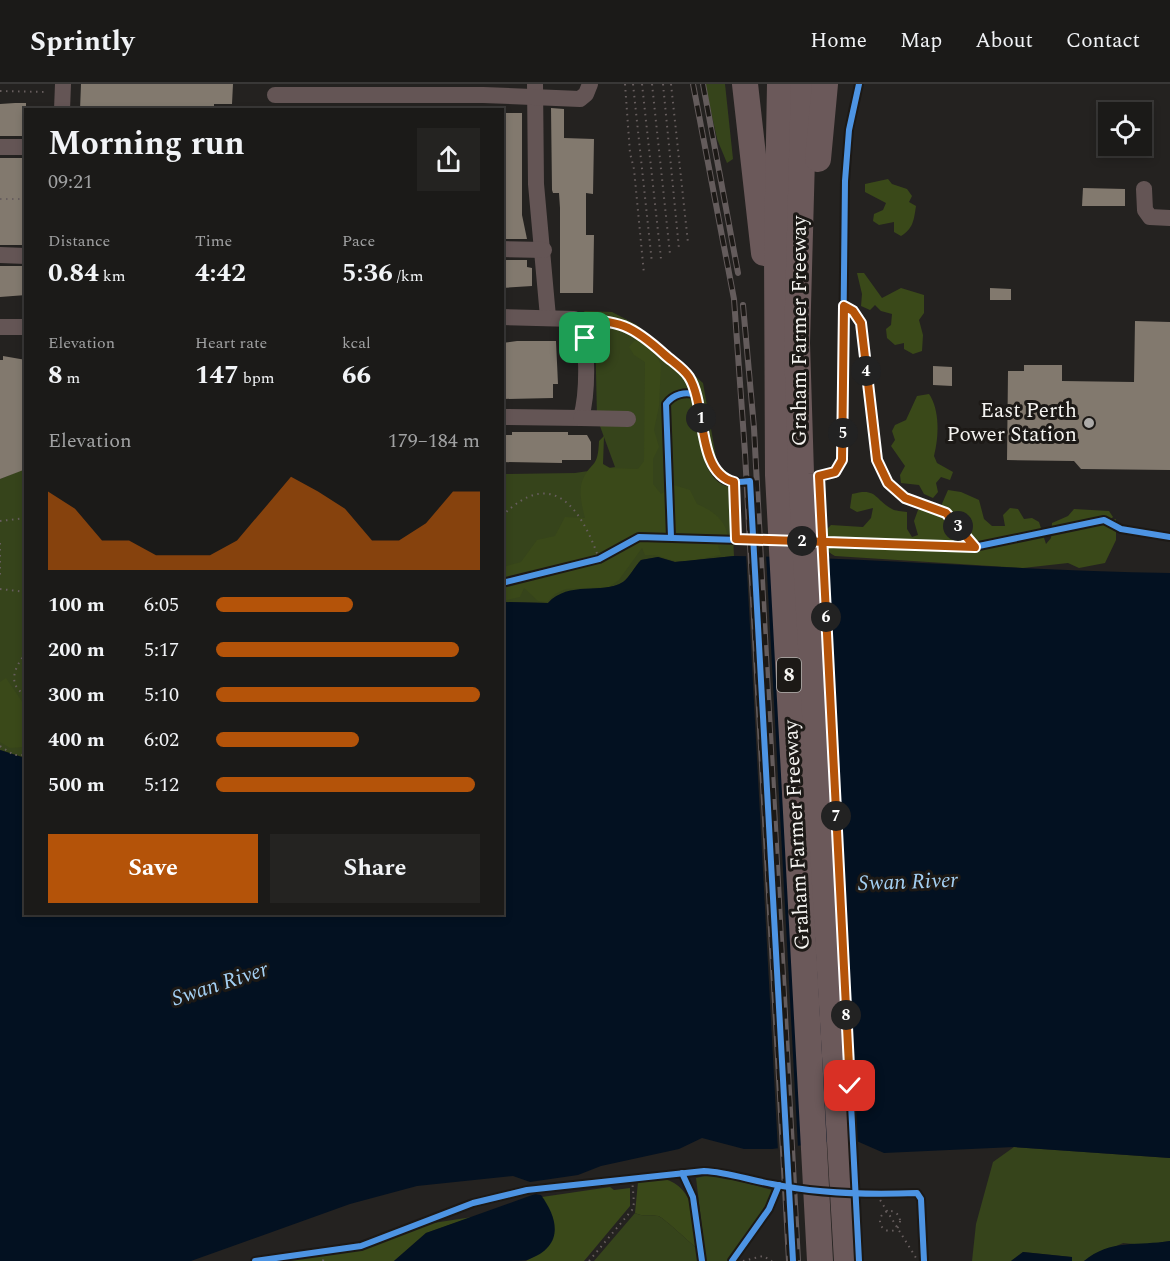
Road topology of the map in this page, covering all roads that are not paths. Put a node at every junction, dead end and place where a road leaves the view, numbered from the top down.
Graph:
1 (590, 84) edge
2 (745, 84) edge
3 (780, 84) edge
4 (804, 84) edge
5 (825, 84) edge
6 (63, 88) edge
7 (535, 91) edge
8 (275, 96) edge
9 (347, 96) edge
10 (405, 96) edge
11 (432, 96) edge
12 (483, 96) edge
13 (63, 108) edge
14 (0, 147) edge
15 (24, 147) edge
16 (1144, 189) dead end
17 (1170, 218) edge
18 (504, 249) edge
19 (544, 250) junction
20 (0, 255) edge
21 (24, 256) edge
22 (504, 317) edge
23 (548, 317) junction
24 (0, 327) edge
25 (24, 327) edge
26 (504, 417) edge
27 (581, 418) junction
28 (628, 419) dead end
29 (789, 474) junction
30 (820, 1261) edge
31 (847, 1261) edge

1 - 7 street
2 - 29 highway
3 - 29 highway, Graham Farmer Freeway / 8
4 - 29 highway, Graham Farmer Freeway / 8
5 - 29 highway
6 - 13 street
7 - 12 street
7 - 19 street
8 - 9 street
9 - 10 street
10 - 11 street
11 - 12 street
14 - 15 street
16 - 17 street
18 - 19 street
19 - 23 street
20 - 21 street
22 - 23 street
23 - 27 street
24 - 25 street
26 - 27 street
27 - 28 street
29 - 30 highway, Graham Farmer Freeway / 8
29 - 31 highway, Graham Farmer Freeway / 8

